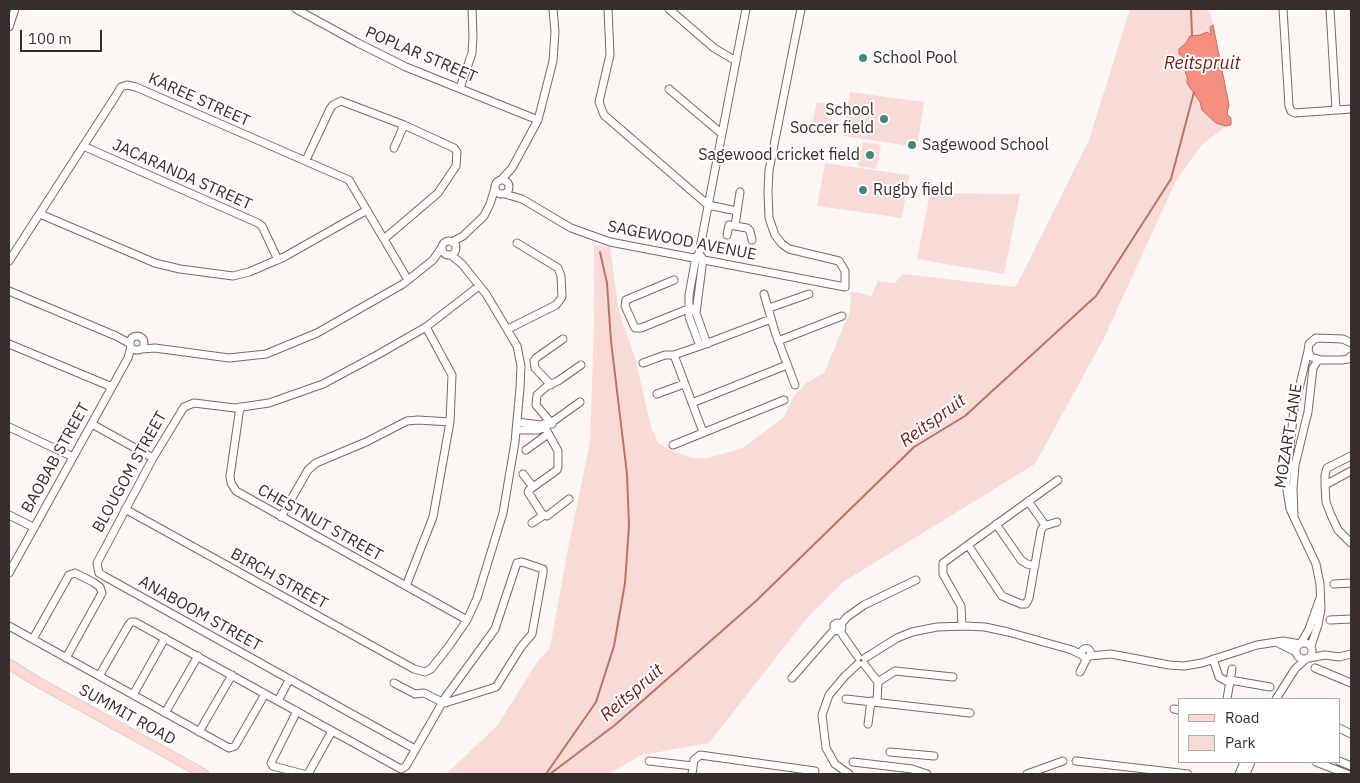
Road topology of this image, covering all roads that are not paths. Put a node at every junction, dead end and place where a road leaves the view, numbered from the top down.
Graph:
1 (15, 9) edge
2 (296, 9) edge
3 (472, 9) edge
4 (553, 9) edge
5 (608, 9) edge
6 (746, 9) edge
7 (801, 9) edge
8 (1283, 9) edge
9 (1330, 9) edge
10 (672, 10) edge
11 (9, 28) edge
12 (736, 61) junction
13 (460, 88) junction
14 (669, 90) dead end
15 (1351, 109) edge
16 (1336, 110) junction
17 (538, 120) junction
18 (404, 126) junction
19 (722, 134) junction
20 (83, 146) junction
21 (394, 148) dead end
22 (306, 160) junction
23 (512, 168) junction
24 (501, 180) junction
25 (509, 184) junction
26 (495, 188) junction
27 (740, 192) dead end
28 (504, 194) junction
29 (522, 199) junction
30 (490, 204) junction
31 (708, 205) junction
32 (367, 210) junction
33 (737, 211) junction
34 (40, 214) junction
35 (735, 226) junction
36 (727, 235) dead end
37 (463, 236) junction
38 (384, 239) junction
39 (752, 240) dead end
40 (452, 242) junction
41 (517, 243) dead end
42 (442, 247) junction
43 (453, 252) junction
44 (699, 256) junction
45 (278, 260) junction
46 (433, 260) junction
47 (9, 261) edge
48 (408, 280) junction
49 (674, 280) dead end
50 (479, 286) junction
51 (9, 291) edge
52 (764, 294) dead end
53 (809, 294) dead end
54 (769, 308) junction
55 (692, 309) junction
56 (842, 316) dead end
57 (771, 319) junction
58 (426, 327) junction
59 (508, 329) junction
60 (116, 336) junction
61 (134, 336) junction
62 (563, 339) dead end
63 (778, 341) junction
64 (1351, 342) edge
65 (9, 344) edge
66 (703, 345) junction
67 (136, 346) junction
68 (1308, 351) junction
69 (674, 355) junction
70 (1350, 358) edge
71 (1318, 360) junction
72 (643, 363) dead end
73 (581, 365) dead end
74 (787, 365) junction
75 (684, 384) junction
76 (551, 385) junction
77 (795, 385) dead end
78 (112, 387) junction
79 (657, 394) dead end
80 (784, 400) dead end
81 (580, 402) dead end
82 (692, 403) junction
83 (240, 407) junction
84 (450, 422) junction
85 (92, 424) junction
86 (521, 426) junction
87 (9, 427) edge
88 (547, 427) junction
89 (703, 432) junction
90 (673, 445) dead end
91 (526, 450) dead end
92 (1351, 456) edge
93 (73, 457) junction
94 (153, 458) junction
95 (1351, 471) edge
96 (523, 474) dead end
97 (1058, 480) dead end
98 (1325, 485) junction
99 (533, 487) junction
100 (569, 499) dead end
101 (1028, 501) junction
102 (125, 509) junction
103 (9, 515) edge
104 (544, 515) junction
105 (282, 517) junction
106 (1294, 517) junction
107 (1057, 522) dead end
108 (532, 524) dead end
109 (996, 524) junction
110 (1045, 525) junction
111 (33, 527) junction
112 (1349, 538) edge
113 (968, 544) junction
114 (1035, 566) junction
115 (9, 574) edge
116 (104, 576) joint
117 (916, 580) dead end
118 (1351, 583) edge
119 (1334, 584) dead end
120 (406, 586) junction
121 (1321, 595) junction
122 (1351, 619) edge
123 (467, 620) junction
124 (1330, 620) dead end
125 (9, 626) edge
126 (962, 626) junction
127 (838, 628) junction
128 (165, 638) junction
129 (33, 639) junction
130 (1278, 643) junction
131 (1301, 643) junction
132 (1312, 647) junction
133 (1088, 651) junction
134 (1296, 653) junction
135 (1351, 654) edge
136 (198, 656) junction
137 (1325, 656) junction
138 (66, 658) junction
139 (1307, 658) junction
140 (1213, 659) junction
141 (861, 661) junction
142 (9, 664) edge
143 (1315, 668) dead end
144 (9, 669) edge
145 (1081, 669) dead end
146 (1295, 669) junction
147 (1232, 670) dead end
148 (232, 675) junction
149 (100, 676) junction
150 (953, 677) dead end
151 (792, 678) dead end
152 (290, 680) junction
153 (36, 681) junction
154 (878, 682) junction
155 (1230, 682) junction
156 (394, 683) dead end
157 (1351, 683) edge
158 (1270, 687) dead end
159 (265, 694) junction
160 (133, 695) junction
161 (846, 698) dead end
162 (1227, 698) edge
163 (1277, 698) edge
164 (278, 701) junction
165 (442, 702) junction
166 (874, 702) junction
167 (298, 711) junction
168 (165, 713) junction
169 (970, 713) dead end
170 (868, 724) dead end
171 (332, 731) junction
172 (199, 732) junction
173 (415, 750) junction
174 (890, 752) dead end
175 (914, 755) junction
176 (934, 756) dead end
177 (649, 761) dead end
178 (1063, 761) dead end
179 (1076, 761) dead end
180 (853, 762) dead end
181 (1319, 763) edge
182 (693, 766) junction
183 (912, 769) junction
184 (814, 771) dead end
185 (1130, 771) edge
186 (204, 774) edge
187 (303, 774) edge
188 (308, 774) edge
189 (692, 774) edge
190 (849, 774) edge
191 (927, 774) edge
192 (1027, 774) edge
193 (1188, 774) edge
194 (1347, 774) edge

1 - 11 street
2 - 13 street, POPLAR STREET
3 - 13 street
4 - 17 street
5 - 31 street
6 - 12 street
7 - 44 street, SAGEWOOD AVENUE
8 - 16 street
9 - 16 street
10 - 12 street
12 - 19 street
13 - 17 street, POPLAR STREET
14 - 19 street
15 - 16 street
17 - 23 street
18 - 21 street
18 - 22 street
18 - 38 street
19 - 31 street
20 - 22 street, KAREE STREET
20 - 34 street, KAREE STREET
20 - 45 street, JACARANDA STREET
22 - 32 street, KAREE STREET
23 - 24 street
23 - 25 street
24 - 25 street
24 - 26 street
25 - 28 street
25 - 29 street, SAGEWOOD AVENUE
26 - 28 street
26 - 30 street
27 - 33 street
28 - 29 street, SAGEWOOD AVENUE
28 - 30 street
29 - 44 street, SAGEWOOD AVENUE
30 - 37 street
31 - 33 street
31 - 44 street
32 - 38 street, KAREE STREET
32 - 45 street
33 - 35 street
34 - 45 street
34 - 47 street, KAREE STREET
35 - 36 street
35 - 39 street
37 - 40 street
37 - 43 street
38 - 48 street, KAREE STREET
40 - 42 street
40 - 43 street
41 - 59 street
42 - 43 street
42 - 46 street
43 - 46 street
43 - 50 street
44 - 55 street
46 - 48 street
48 - 67 street
49 - 55 street
50 - 58 street, BLOUGOM STREET
50 - 59 street
51 - 60 street
52 - 54 street
53 - 54 street
54 - 57 street
55 - 66 street
56 - 63 street
57 - 63 street
57 - 66 street
58 - 83 street, BLOUGOM STREET
58 - 84 street
59 - 86 street
60 - 61 street
60 - 67 street
61 - 67 street, BAOBAB STREET
61 - 67 street
62 - 76 street
63 - 74 street
64 - 68 street
65 - 78 street
66 - 69 street
67 - 78 street, BAOBAB STREET
68 - 71 street
68 - 106 street, MOZART LANE
69 - 72 street
69 - 75 street
70 - 71 street
71 - 106 street, MOZART LANE
73 - 76 street
74 - 77 street
74 - 82 street
75 - 79 street
75 - 82 street
76 - 88 street
78 - 85 street, BAOBAB STREET
80 - 89 street
81 - 88 street
82 - 89 street
83 - 94 street, BLOUGOM STREET
83 - 105 street, CHESTNUT STREET
84 - 105 street
84 - 120 street
85 - 93 street, BAOBAB STREET
85 - 94 street
86 - 88 street
86 - 123 street
87 - 93 street
88 - 91 street
88 - 99 street
89 - 90 street
92 - 98 street
93 - 111 street, BAOBAB STREET
94 - 102 street, BLOUGOM STREET
95 - 98 street
96 - 99 street
97 - 101 street
98 - 112 street
99 - 104 street
100 - 104 street
101 - 109 street
101 - 110 street
102 - 116 street, BLOUGOM STREET
102 - 123 street, BIRCH STREET
103 - 111 street
104 - 108 street
105 - 120 street, CHESTNUT STREET
106 - 121 street, MOZART LANE
107 - 110 street
109 - 113 street
109 - 114 street
110 - 114 street
111 - 115 street, BAOBAB STREET
113 - 114 street
113 - 126 street
116 - 152 street, ANABOOM STREET
117 - 127 street
118 - 119 street
120 - 123 street, CHESTNUT STREET
121 - 131 street, MOZART LANE
121 - 132 street, MOZART LANE
122 - 124 street
125 - 129 street
126 - 133 street
126 - 141 street
127 - 141 street
127 - 151 street
128 - 136 street
128 - 149 street
128 - 160 street
129 - 138 street
129 - 138 street
130 - 131 street
130 - 134 street
130 - 140 street
131 - 132 street
131 - 134 street
132 - 137 street
132 - 139 street
133 - 140 street
133 - 145 street
134 - 139 street
134 - 146 street
135 - 137 street
136 - 148 street
136 - 168 street
137 - 139 street
138 - 149 street
139 - 146 street
140 - 155 street
141 - 154 street
141 - 190 street
142 - 153 main road, SUMMIT ROAD
143 - 157 street
144 - 153 main road, SUMMIT ROAD
146 - 163 street
147 - 155 street
148 - 159 street
148 - 172 street
149 - 160 street
150 - 154 street
152 - 164 street
152 - 173 street, ANABOOM STREET
153 - 186 main road, SUMMIT ROAD
154 - 166 street
155 - 158 street
155 - 162 street
156 - 165 street
159 - 164 street
159 - 172 street
160 - 168 street
161 - 166 street
164 - 167 street
165 - 165 street
165 - 173 street
166 - 169 street
166 - 170 street
167 - 171 street
167 - 187 street
168 - 172 street
171 - 173 street
171 - 188 street
174 - 175 street
175 - 176 street
175 - 183 street
177 - 182 street
178 - 192 street
179 - 185 street
180 - 183 street
181 - 194 street
182 - 184 street
182 - 189 street
183 - 191 street
185 - 193 street

